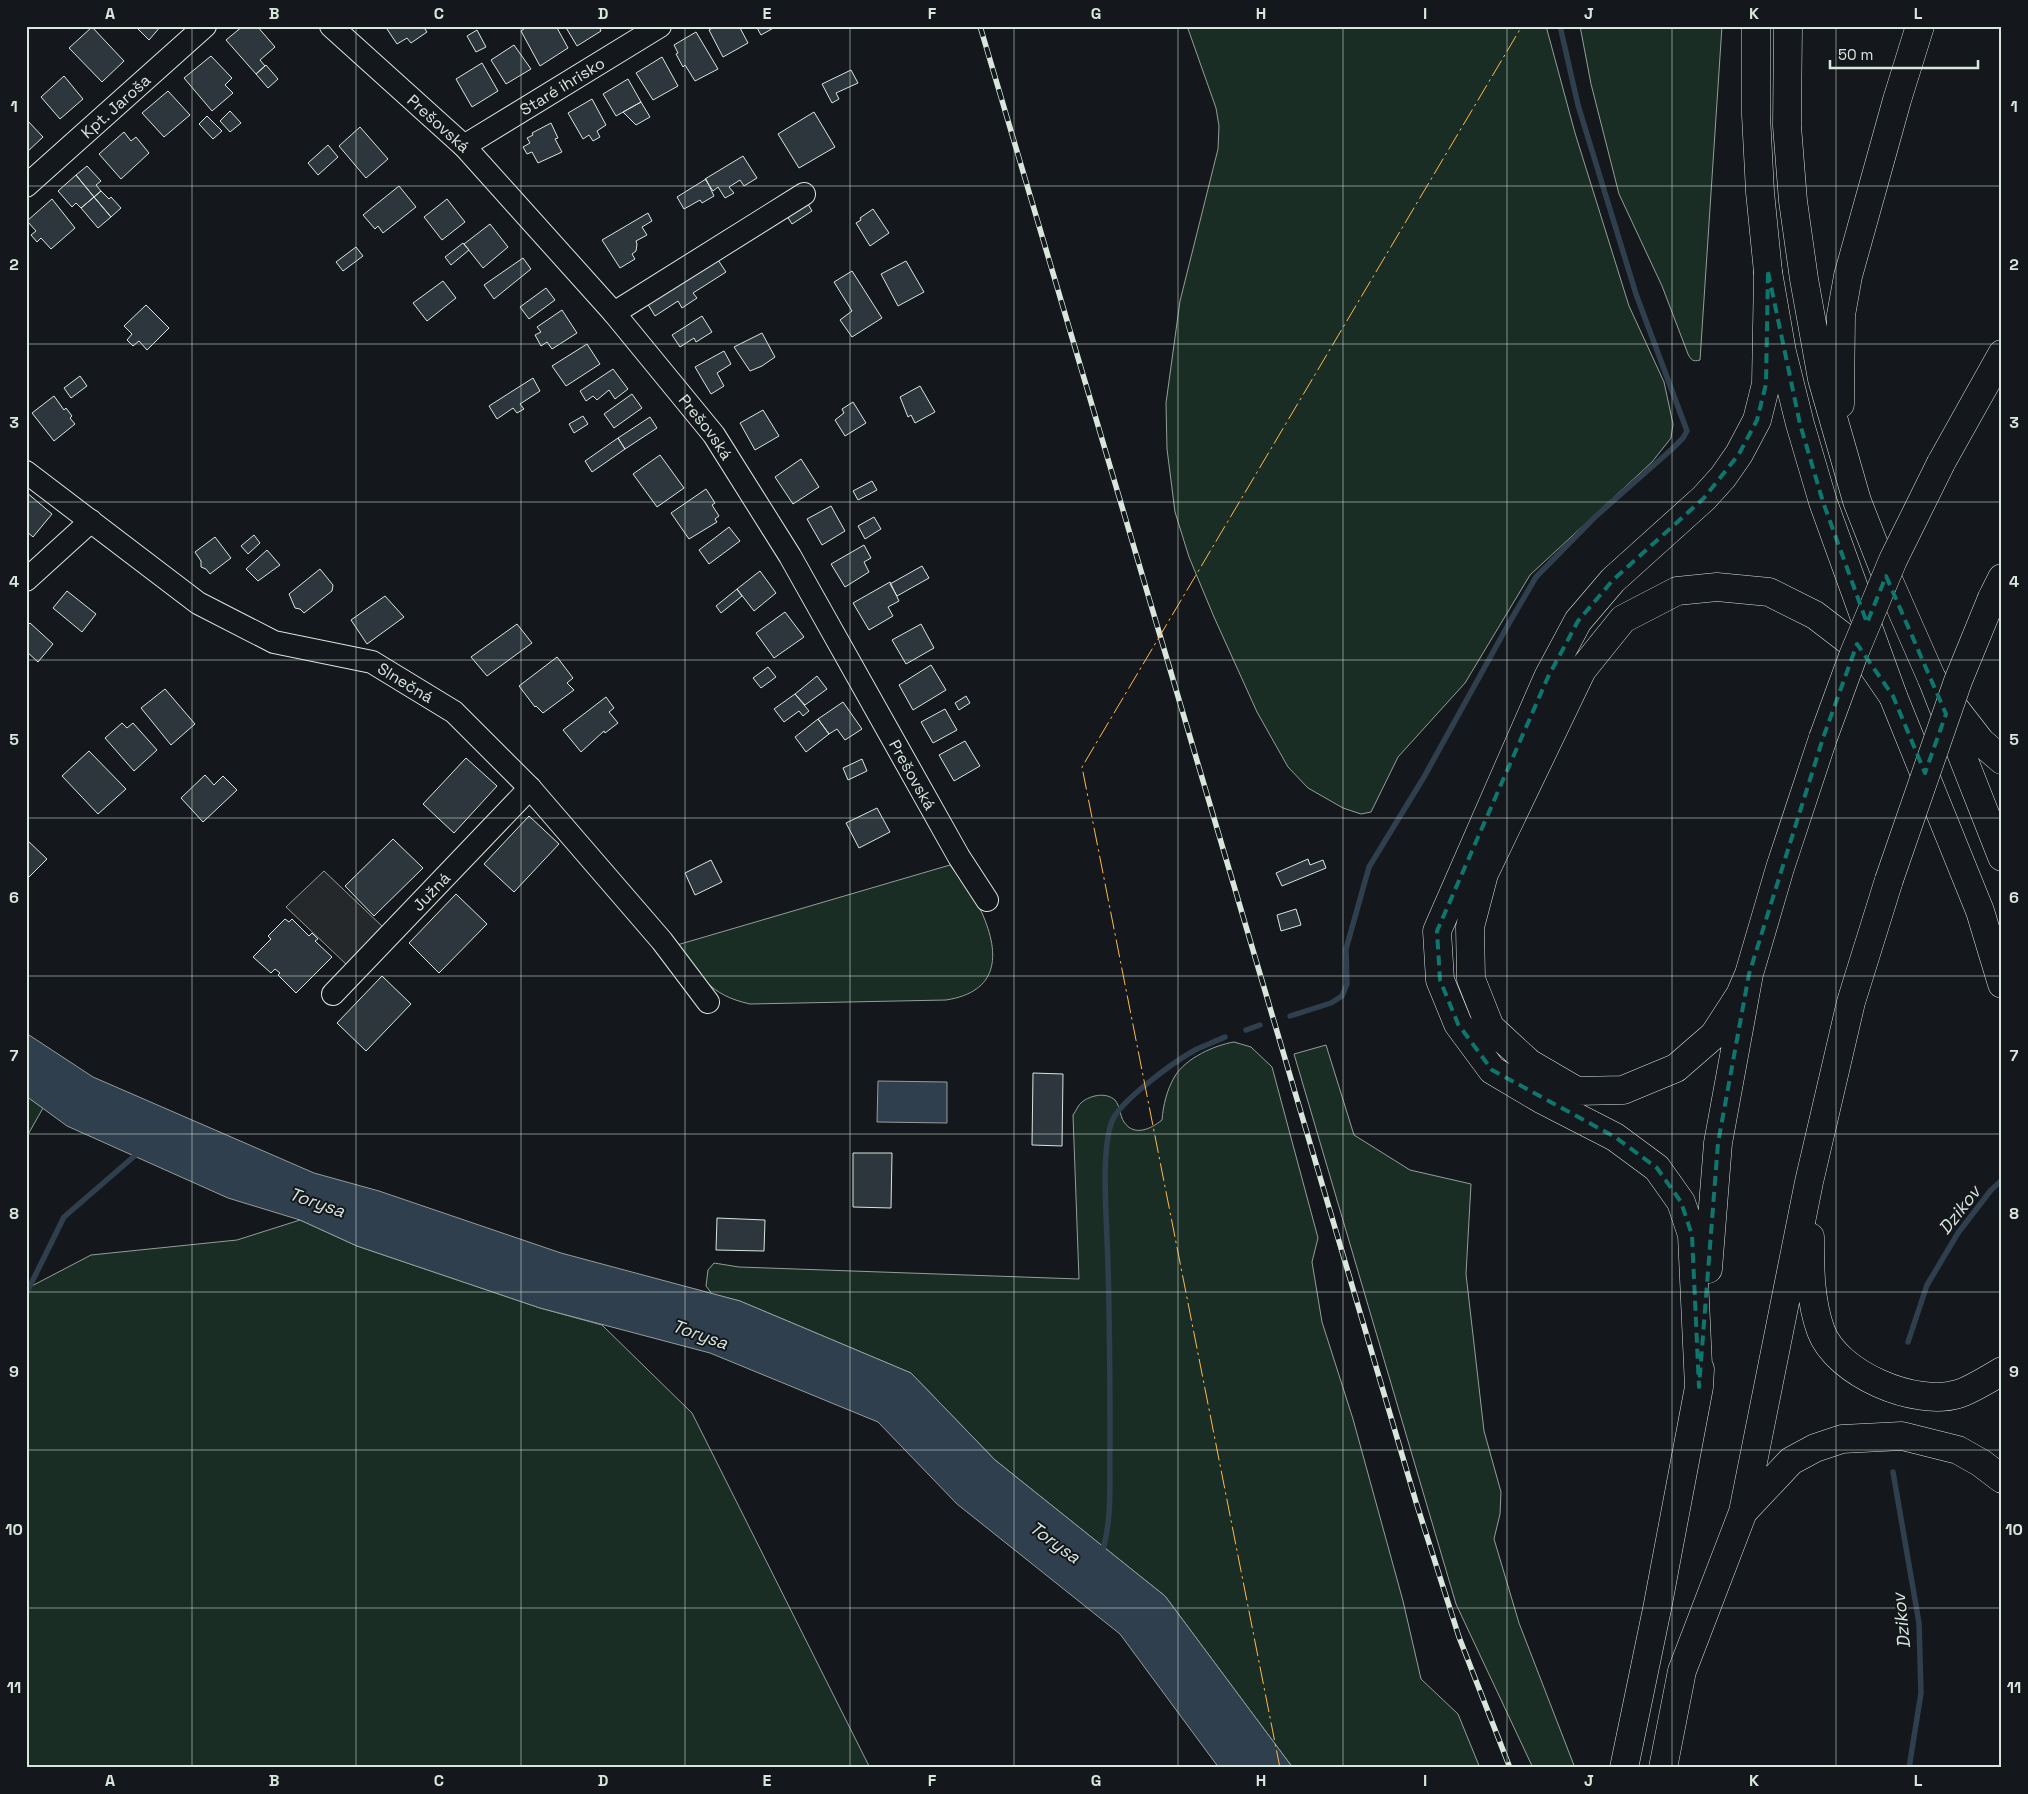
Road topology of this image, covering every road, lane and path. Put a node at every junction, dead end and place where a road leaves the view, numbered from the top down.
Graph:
1 (205, 26) edge
2 (331, 26) edge
3 (660, 26) edge
4 (1756, 26) edge
5 (1788, 26) edge
6 (1920, 26) edge
7 (464, 146) junction
8 (26, 186) edge
9 (804, 194) dead end
10 (1768, 272) junction
11 (614, 314) junction
12 (2002, 354) edge
13 (26, 472) edge
14 (1857, 502) junction
15 (91, 521) junction
16 (26, 580) edge
17 (1997, 588) edge
18 (1932, 679) junction
19 (1893, 696) junction
20 (2002, 760) edge
21 (530, 788) junction
22 (2002, 857) edge
23 (987, 900) dead end
24 (1749, 974) junction
25 (2002, 984) edge
26 (332, 994) dead end
27 (708, 1002) dead end
28 (1809, 1182) junction
29 (2002, 1371) edge
30 (1699, 1387) junction
31 (2002, 1479) edge
32 (1743, 1512) junction
33 (1624, 1768) edge
34 (1663, 1768) edge

1 - 8 street, Kpt. Jaroša
2 - 7 street, Prešovská
3 - 7 street, Staré ihrisko
4 - 10 main road
5 - 14 main road
6 - 14 main road
7 - 11 street, Prešovská
9 - 11 street
10 - 19 main road
10 - 30 main road
11 - 23 street, Prešovská
12 - 24 main road, bridge
13 - 15 street, Slnečná
14 - 18 main road
15 - 16 street
15 - 21 street, Slnečná
17 - 28 main road, bridge
18 - 20 main road
18 - 22 main road
19 - 24 main road
19 - 25 main road
21 - 26 street, Južná
21 - 27 street, Slnečná
24 - 30 main road
28 - 29 main road
28 - 32 main road
30 - 33 main road
31 - 32 main road
32 - 34 main road

